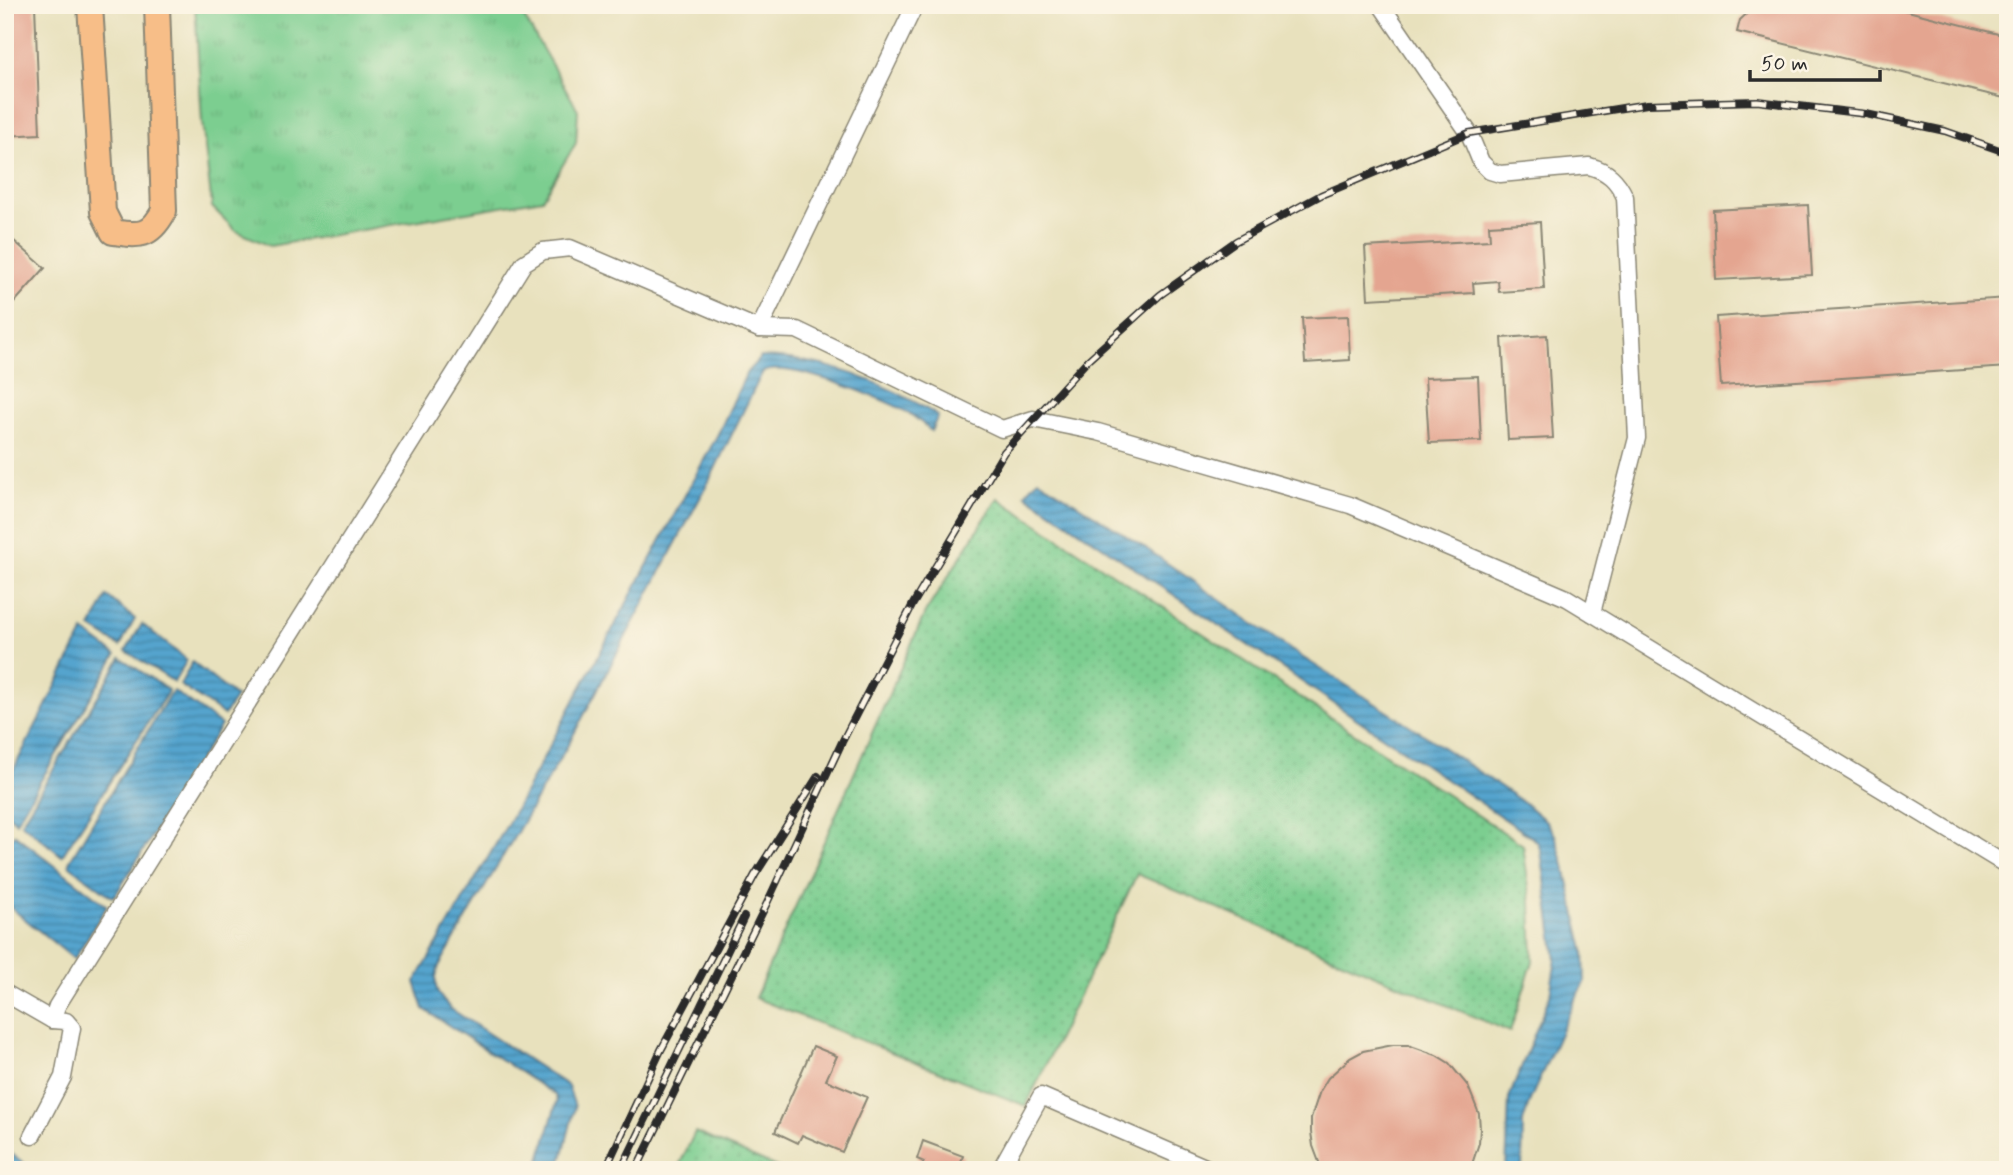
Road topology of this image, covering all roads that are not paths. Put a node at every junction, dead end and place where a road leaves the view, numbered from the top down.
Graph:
1 (90, 5) edge
2 (157, 5) edge
3 (915, 5) edge
4 (1381, 5) edge
5 (759, 329) junction
6 (1592, 613) junction
7 (2008, 866) edge
8 (5, 993) edge
9 (52, 1020) junction
10 (32, 1136) dead end
11 (1000, 1170) edge
12 (1212, 1170) edge

1 - 2 main road
3 - 5 street
4 - 6 street
5 - 6 street
5 - 9 street
6 - 7 street
8 - 9 street
9 - 10 street
11 - 12 street

